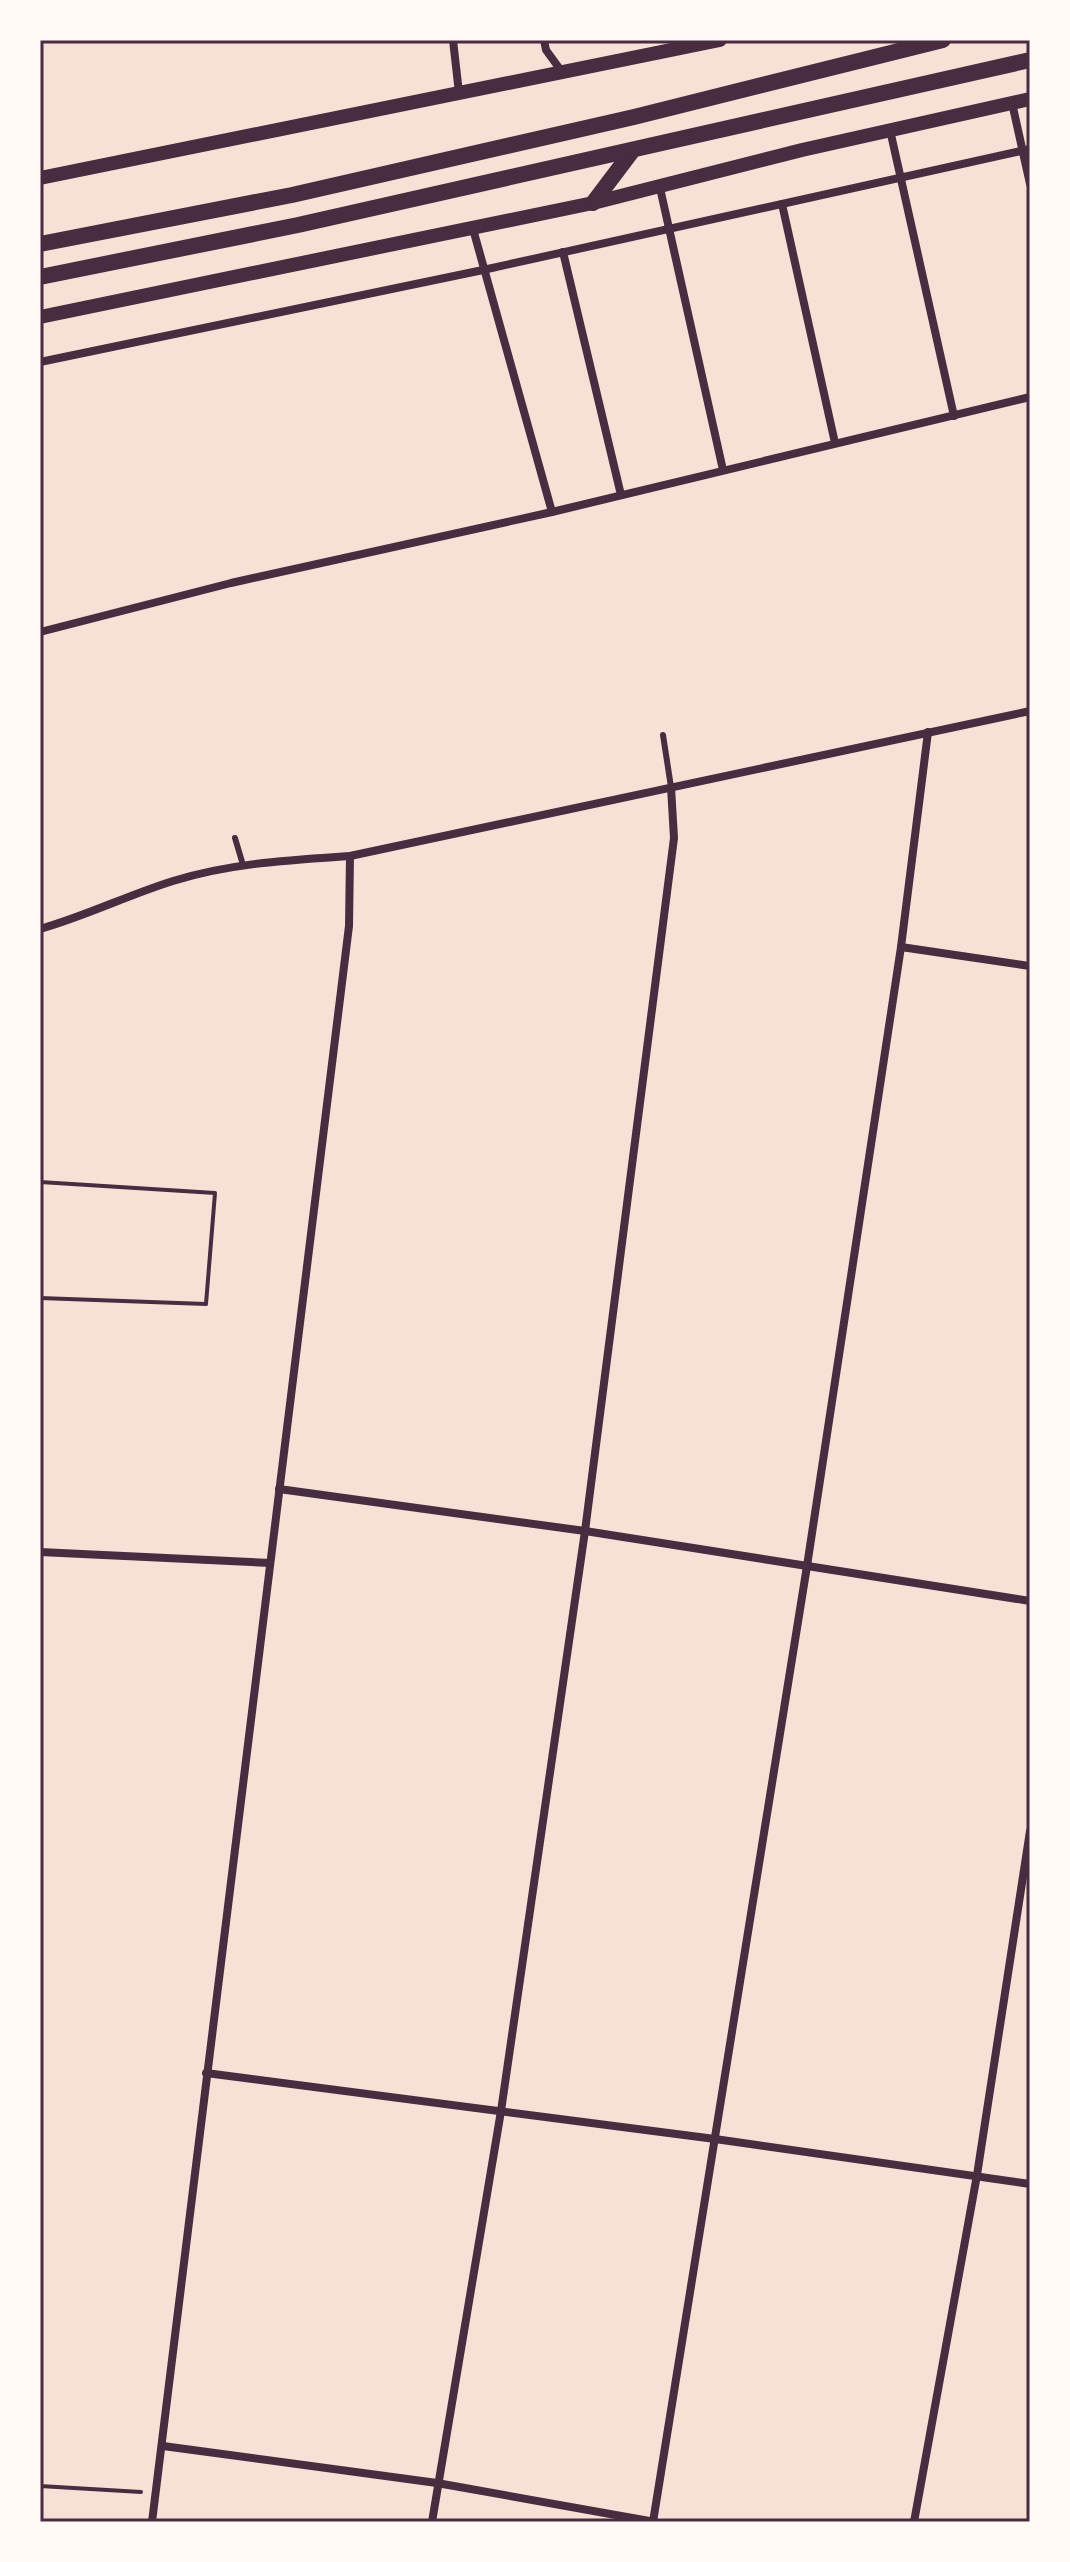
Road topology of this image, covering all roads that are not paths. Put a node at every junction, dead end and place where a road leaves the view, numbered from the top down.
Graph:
1 (453, 40) edge
2 (544, 40) edge
3 (720, 40) edge
4 (943, 40) edge
5 (1030, 60) edge
6 (562, 72) junction
7 (459, 93) junction
8 (1030, 99) edge
9 (1012, 103) junction
10 (890, 130) junction
11 (633, 150) junction
12 (1026, 150) edge
13 (901, 177) junction
14 (40, 178) edge
15 (1030, 184) edge
16 (660, 188) junction
17 (593, 203) junction
18 (782, 204) junction
19 (670, 228) junction
20 (473, 229) junction
21 (40, 244) edge
22 (563, 252) junction
23 (483, 270) junction
24 (40, 277) edge
25 (40, 317) edge
26 (40, 362) edge
27 (1030, 397) edge
28 (954, 416) junction
29 (835, 443) junction
30 (723, 470) junction
31 (621, 495) junction
32 (552, 512) junction
33 (40, 632) edge
34 (1030, 711) edge
35 (928, 732) junction
36 (663, 735) dead end
37 (671, 787) junction
38 (235, 838) dead end
39 (350, 856) junction
40 (243, 865) junction
41 (40, 929) edge
42 (901, 947) junction
43 (1030, 966) edge
44 (279, 1489) junction
45 (585, 1531) junction
46 (40, 1552) edge
47 (270, 1563) junction
48 (807, 1566) junction
49 (1030, 1601) edge
50 (1030, 1831) edge
51 (206, 2073) junction
52 (501, 2111) junction
53 (715, 2139) junction
54 (977, 2175) junction
55 (1030, 2184) edge
56 (163, 2446) junction
57 (437, 2483) junction
58 (152, 2522) edge
59 (432, 2522) edge
60 (654, 2522) edge
61 (914, 2522) edge

1 - 7 street
2 - 6 street
3 - 6 street
4 - 21 main road
5 - 11 main road
6 - 7 street
7 - 14 street
8 - 9 street
9 - 10 street
9 - 12 street
10 - 13 street
10 - 16 street
11 - 17 main road
11 - 24 main road
12 - 13 street
12 - 15 street
13 - 18 street
13 - 28 street
16 - 17 street
16 - 19 street
17 - 20 street
18 - 19 street
18 - 29 street
19 - 22 street
19 - 30 street
20 - 23 street
20 - 25 street
22 - 23 street
22 - 31 street
23 - 26 street
23 - 32 street
27 - 28 street
28 - 29 street
29 - 30 street
30 - 31 street
31 - 32 street
32 - 33 street
34 - 35 street
35 - 37 street
35 - 42 street
36 - 37 lane
37 - 39 street
37 - 45 street
38 - 40 lane
39 - 40 street
39 - 44 street
40 - 41 street
42 - 43 street
42 - 48 street
44 - 45 street
44 - 47 street
45 - 48 street
45 - 52 street
46 - 47 street
47 - 51 street
48 - 49 street
48 - 53 street
50 - 54 street
51 - 52 street
51 - 56 street
52 - 53 street
52 - 57 street
53 - 54 street
53 - 60 street
54 - 55 street
54 - 61 street
56 - 57 street
56 - 58 street
57 - 59 street
57 - 60 street

